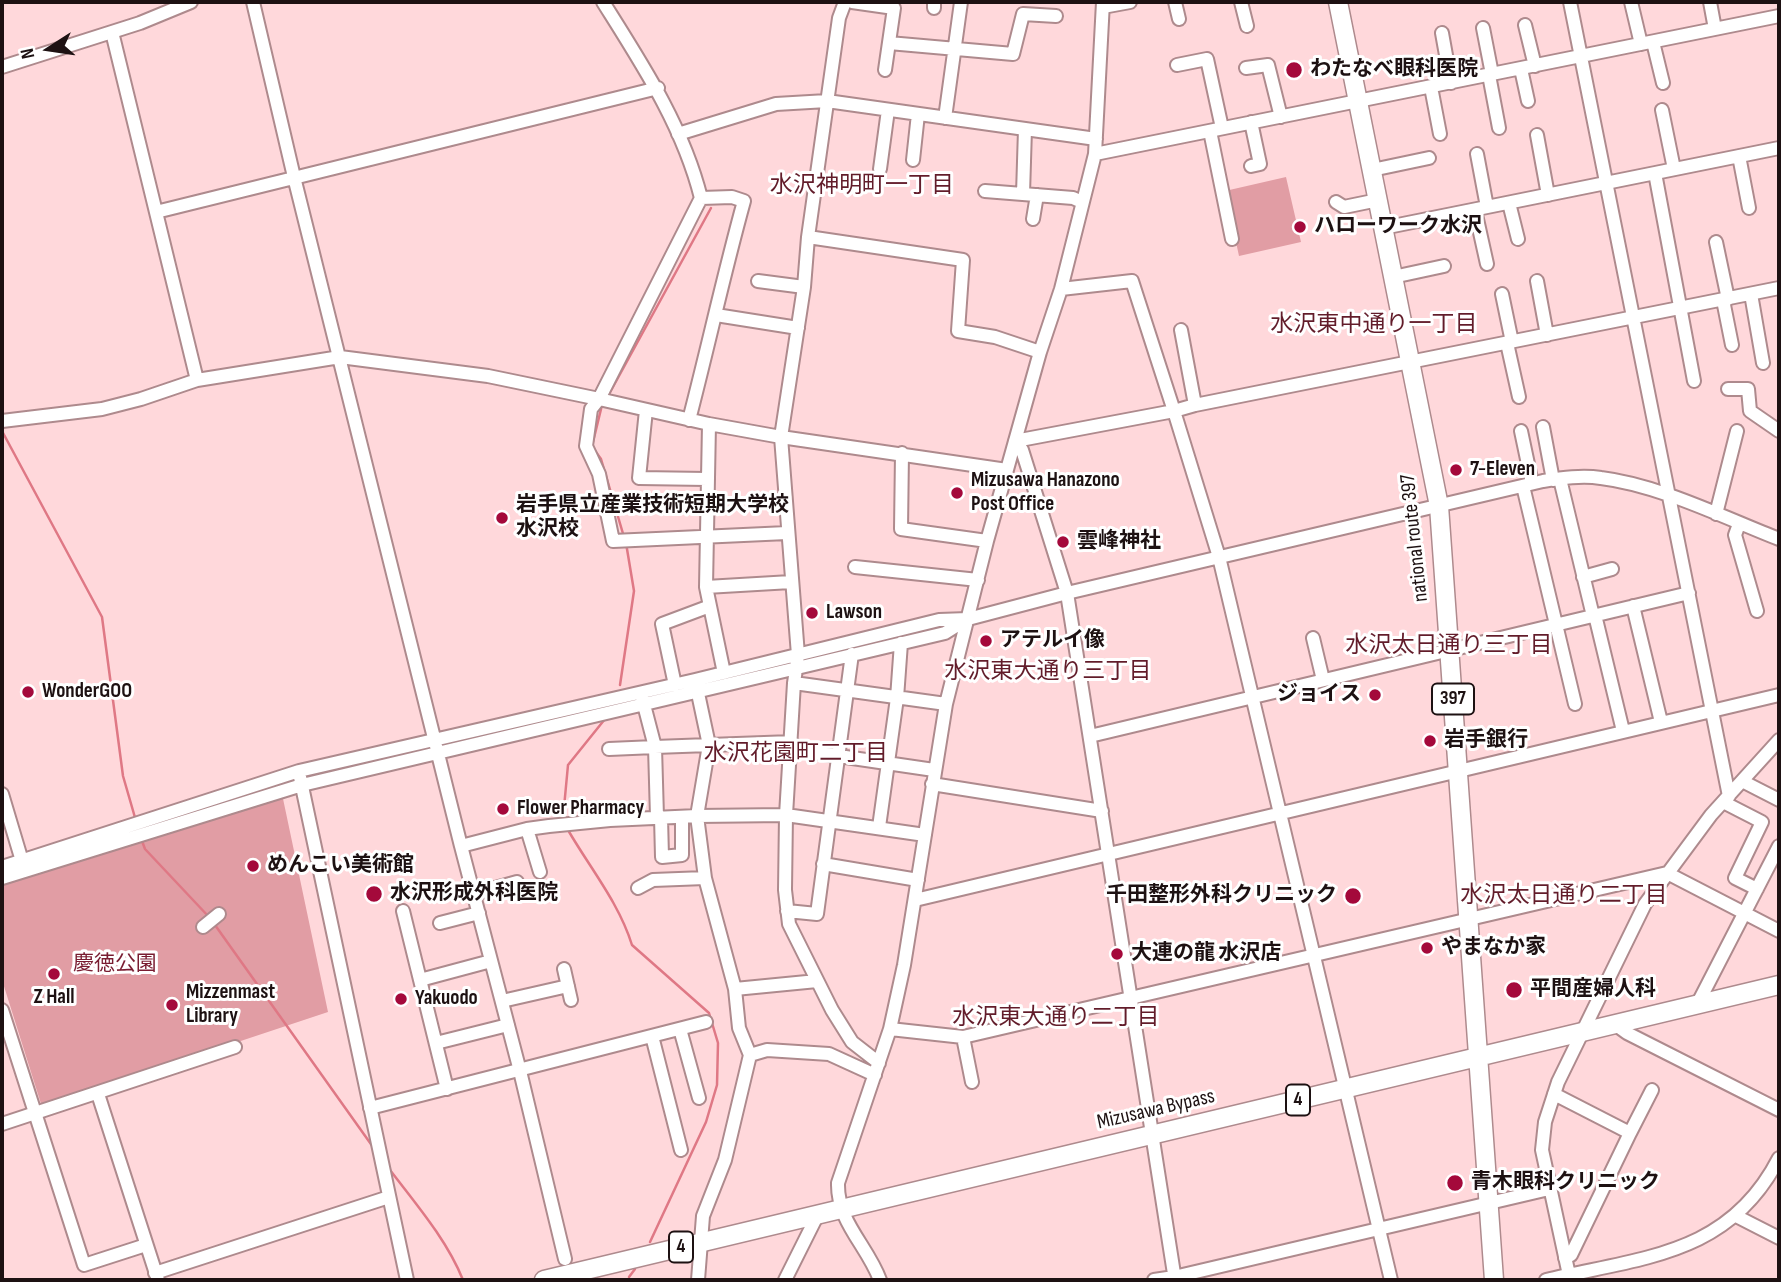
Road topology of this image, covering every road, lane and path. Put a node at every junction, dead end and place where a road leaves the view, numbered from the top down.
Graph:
1 (191, 2) edge
2 (253, 2) edge
3 (603, 2) edge
4 (845, 2) edge
5 (852, 2) edge
6 (961, 2) edge
7 (1130, 2) edge
8 (1175, 2) edge
9 (1241, 2) edge
10 (1338, 2) edge
11 (1570, 2) edge
12 (1631, 2) edge
13 (1710, 2) edge
14 (1103, 4) edge
15 (1056, 16) dead end
16 (1779, 16) edge
17 (1179, 19) dead end
18 (1524, 25) dead end
19 (1247, 26) dead end
20 (1483, 29) dead end
21 (1715, 29) junction
22 (112, 32) junction
23 (1442, 33) dead end
24 (889, 43) junction
25 (1647, 43) junction
26 (954, 50) junction
27 (1581, 57) junction
28 (1177, 65) dead end
29 (1535, 66) junction
30 (2, 67) edge
31 (1246, 68) dead end
32 (1521, 69) junction
33 (885, 70) dead end
34 (1491, 75) junction
35 (1451, 83) junction
36 (1663, 83) dead end
37 (1431, 87) junction
38 (658, 88) junction
39 (827, 101) junction
40 (1528, 101) dead end
41 (1358, 102) junction
42 (888, 110) junction
43 (1662, 110) dead end
44 (918, 114) junction
45 (1281, 117) junction
46 (945, 118) junction
47 (1251, 122) junction
48 (1499, 128) dead end
49 (1025, 129) junction
50 (1216, 129) junction
51 (678, 134) junction
52 (1440, 134) dead end
53 (1537, 135) dead end
54 (1096, 139) junction
55 (1779, 148) edge
56 (1095, 154) junction
57 (1476, 154) dead end
58 (1739, 156) junction
59 (1429, 158) dead end
60 (913, 160) dead end
61 (1251, 166) dead end
62 (880, 169) dead end
63 (1674, 169) junction
64 (1372, 170) junction
65 (1655, 173) junction
66 (294, 177) junction
67 (1606, 183) junction
68 (985, 191) dead end
69 (1023, 194) junction
70 (1037, 195) junction
71 (1548, 195) junction
72 (701, 198) junction
73 (1378, 200) junction
74 (1082, 202) junction
75 (1336, 202) dead end
76 (1509, 202) junction
77 (1481, 208) junction
78 (1749, 208) dead end
79 (156, 212) junction
80 (1033, 219) dead end
81 (1383, 228) junction
82 (808, 237) junction
83 (1232, 239) dead end
84 (1518, 239) dead end
85 (1716, 242) dead end
86 (1487, 264) dead end
87 (1444, 266) dead end
88 (1393, 277) junction
89 (758, 281) dead end
90 (1537, 281) dead end
91 (804, 287) junction
92 (1779, 288) edge
93 (1061, 289) junction
94 (1502, 294) dead end
95 (1751, 294) junction
96 (1725, 299) junction
97 (1680, 309) junction
98 (716, 316) junction
99 (1633, 318) junction
100 (798, 328) junction
101 (1181, 330) dead end
102 (1547, 335) junction
103 (1510, 343) junction
104 (1732, 345) dead end
105 (1040, 352) junction
106 (340, 357) junction
107 (1410, 363) junction
108 (1763, 363) dead end
109 (197, 380) junction
110 (1694, 381) dead end
111 (1728, 389) dead end
112 (1519, 397) dead end
113 (599, 399) junction
114 (1195, 405) junction
115 (646, 410) junction
116 (1174, 411) junction
117 (689, 420) junction
118 (2, 421) edge
119 (709, 424) junction
120 (1543, 427) dead end
121 (1521, 431) dead end
122 (1737, 431) dead end
123 (1779, 431) edge
124 (781, 438) junction
125 (1015, 440) junction
126 (902, 453) junction
127 (1007, 470) junction
128 (707, 479) junction
129 (1557, 479) junction
130 (1528, 485) junction
131 (1670, 496) junction
132 (1438, 506) junction
133 (1716, 514) junction
134 (1739, 524) junction
135 (787, 533) junction
136 (705, 537) junction
137 (1779, 539) edge
138 (987, 541) junction
139 (1219, 557) junction
140 (855, 567) dead end
141 (1612, 569) dead end
142 (1583, 577) junction
143 (978, 580) junction
144 (791, 582) junction
145 (706, 587) junction
146 (1067, 593) junction
147 (1689, 593) junction
148 (710, 606) junction
149 (1633, 606) junction
150 (1757, 611) dead end
151 (1594, 616) junction
152 (968, 619) junction
153 (1557, 624) junction
154 (1313, 638) dead end
155 (901, 643) junction
156 (1449, 650) junction
157 (852, 654) junction
158 (797, 661) junction
159 (724, 673) junction
160 (1323, 680) junction
161 (794, 683) junction
162 (675, 685) junction
163 (696, 685) junction
164 (847, 691) junction
165 (1779, 695) edge
166 (642, 698) junction
167 (897, 698) junction
168 (1252, 698) junction
169 (1575, 704) dead end
170 (946, 705) junction
171 (1712, 710) junction
172 (1661, 722) junction
173 (1623, 731) junction
174 (1090, 736) junction
175 (1779, 740) edge
176 (709, 745) junction
177 (436, 746) junction
178 (792, 746) junction
179 (655, 747) junction
180 (609, 749) dead end
181 (838, 756) junction
182 (888, 763) junction
183 (934, 770) junction
184 (1458, 770) junction
185 (300, 778) junction
186 (1742, 781) junction
187 (932, 784) junction
188 (2, 794) edge
189 (1726, 799) junction
190 (1779, 800) edge
191 (1102, 811) junction
192 (1280, 814) junction
193 (786, 815) junction
194 (697, 816) junction
195 (659, 817) junction
196 (682, 817) junction
197 (828, 821) junction
198 (879, 827) junction
199 (527, 829) junction
200 (129, 832) junction
201 (925, 835) junction
202 (461, 846) junction
203 (1779, 846) edge
204 (1108, 854) junction
205 (22, 860) junction
206 (823, 864) junction
207 (2, 867) edge
208 (1774, 868) edge
209 (540, 872) dead end
210 (1667, 873) junction
211 (2, 878) edge
212 (705, 878) junction
213 (918, 880) junction
214 (517, 882) dead end
215 (638, 888) dead end
216 (1757, 889) junction
217 (474, 894) junction
218 (915, 900) junction
219 (403, 911) dead end
220 (787, 911) junction
221 (479, 913) junction
222 (1745, 913) junction
223 (1468, 918) junction
224 (440, 923) dead end
225 (1779, 931) edge
226 (1314, 956) junction
227 (491, 961) junction
228 (564, 969) dead end
229 (420, 980) junction
230 (817, 981) junction
231 (1779, 985) edge
232 (568, 986) junction
233 (735, 989) junction
234 (571, 1000) dead end
235 (1130, 1000) junction
236 (502, 1001) junction
237 (1697, 1006) junction
238 (2, 1010) edge
239 (706, 1022) dead end
240 (508, 1025) junction
241 (1616, 1025) junction
242 (680, 1029) junction
243 (890, 1029) junction
244 (1582, 1032) junction
245 (652, 1036) junction
246 (963, 1037) junction
247 (436, 1043) junction
248 (235, 1046) dead end
249 (750, 1055) junction
250 (1476, 1057) junction
251 (877, 1069) junction
252 (520, 1071) junction
253 (972, 1082) dead end
254 (1347, 1088) junction
255 (447, 1089) junction
256 (1652, 1090) dead end
257 (98, 1094) junction
258 (1554, 1094) junction
259 (699, 1098) dead end
260 (370, 1108) junction
261 (1779, 1110) edge
262 (35, 1114) junction
263 (2, 1124) edge
264 (1630, 1133) junction
265 (1152, 1134) junction
266 (681, 1150) dead end
267 (1779, 1158) edge
268 (1549, 1189) junction
269 (389, 1197) junction
270 (1488, 1203) junction
271 (841, 1208) junction
272 (818, 1214) junction
273 (1736, 1216) junction
274 (1380, 1230) junction
275 (1779, 1238) edge
276 (701, 1241) junction
277 (146, 1245) junction
278 (1565, 1258) junction
279 (565, 1259) dead end
280 (1569, 1275) junction
281 (157, 1277) edge
282 (1175, 1279) edge
283 (407, 1280) edge
284 (544, 1280) edge
285 (698, 1280) edge
286 (786, 1280) edge
287 (880, 1280) edge
288 (1154, 1280) edge
289 (1391, 1280) edge
290 (1494, 1280) edge
291 (1546, 1280) edge

1 - 22 street
2 - 66 street
3 - 38 street
4 - 39 street
5 - 24 street
6 - 26 street
7 - 14 street
8 - 17 street
9 - 19 street
10 - 41 highway, national route 397 / 397
11 - 27 street
12 - 25 street
13 - 21 street
14 - 54 street
15 - 26 street
16 - 21 street
18 - 29 street
20 - 34 street
21 - 25 street
22 - 30 street
22 - 79 street
23 - 35 street
24 - 26 street
24 - 33 street
25 - 27 street
25 - 36 street
26 - 46 street
27 - 29 street
27 - 67 street
28 - 50 street
29 - 32 street
31 - 45 street
32 - 34 street
32 - 40 street
34 - 35 street
34 - 48 street
35 - 37 street
37 - 41 street
37 - 52 street
38 - 51 street
38 - 66 street
39 - 42 street
39 - 51 street
39 - 82 street
41 - 45 street
41 - 64 highway, national route 397 / 397
42 - 44 street
42 - 62 street
43 - 63 street
44 - 46 street
44 - 60 street
45 - 47 street
46 - 49 street
47 - 50 street
47 - 61 street
49 - 54 street
49 - 69 street
50 - 56 street
50 - 83 street
51 - 72 street
53 - 71 street
54 - 56 street
55 - 58 street
56 - 74 street
57 - 77 street
58 - 63 street
58 - 78 street
59 - 64 street
63 - 65 street
64 - 73 highway, national route 397 / 397
65 - 67 street
65 - 97 street
66 - 79 street
66 - 106 street
67 - 71 street
67 - 99 street
68 - 69 street
69 - 70 street
70 - 74 street
70 - 80 street
71 - 76 street
72 - 98 street
72 - 113 street
73 - 75 street
73 - 81 highway, national route 397 / 397
74 - 93 street
76 - 77 street
76 - 84 street
77 - 81 street
77 - 86 street
79 - 109 street
81 - 88 highway, national route 397 / 397
82 - 91 street
82 - 105 street
85 - 96 street
87 - 88 street
88 - 107 highway, national route 397 / 397
89 - 91 street
90 - 102 street
91 - 100 street
92 - 95 street
93 - 105 street
93 - 116 street
94 - 103 street
95 - 96 street
95 - 108 street
96 - 97 street
96 - 104 street
97 - 99 street
97 - 110 street
98 - 100 street
98 - 117 street
99 - 102 street
99 - 131 street
100 - 124 street
101 - 114 street
102 - 103 street
103 - 107 street
103 - 112 street
105 - 125 street
106 - 109 street
106 - 113 street
106 - 177 street
107 - 114 street
107 - 132 highway, national route 397 / 397
109 - 118 street
111 - 123 street
113 - 115 street
113 - 136 street
114 - 116 street
115 - 117 street
115 - 128 street
116 - 125 street
116 - 139 street
117 - 119 street
119 - 124 street
119 - 128 street
120 - 129 street
121 - 130 street
122 - 133 street
124 - 126 street
124 - 135 street
125 - 127 street
125 - 146 street
126 - 127 street
126 - 138 street
127 - 138 street
128 - 136 street
129 - 130 street
129 - 131 street
129 - 142 street
130 - 132 street
130 - 153 street
131 - 133 street
131 - 147 street
132 - 139 street
132 - 156 highway, national route 397 / 397
133 - 134 street
134 - 137 street
134 - 150 street
135 - 136 street
135 - 144 street
136 - 145 street
138 - 143 street
139 - 146 street
139 - 168 street
140 - 143 street
141 - 142 street
142 - 151 street
143 - 152 street
144 - 145 street
144 - 158 street
145 - 148 street
146 - 152 street
146 - 174 street
147 - 149 street
147 - 171 street
148 - 159 street
148 - 162 street
149 - 151 street
149 - 172 street
151 - 153 street
151 - 173 street
152 - 155 street
152 - 158 street
152 - 170 street
153 - 156 street
153 - 169 street
154 - 160 street
155 - 157 street
155 - 167 street
156 - 160 street
156 - 184 highway, national route 397 / 397
157 - 158 street
157 - 164 street
158 - 159 street
158 - 161 street
158 - 163 street
159 - 163 street
160 - 168 street
161 - 164 street
161 - 178 street
162 - 163 street
162 - 166 street
163 - 166 street
163 - 176 street
164 - 167 street
164 - 181 street
165 - 171 street
166 - 177 street
166 - 179 street
167 - 170 street
167 - 182 street
168 - 174 street
168 - 192 street
170 - 183 street
171 - 172 street
171 - 189 street
172 - 173 street
173 - 184 street
174 - 191 street
175 - 186 street
176 - 178 street
176 - 179 street
176 - 194 street
177 - 185 street
177 - 202 street
178 - 181 street
178 - 193 street
179 - 180 street
179 - 195 street
181 - 182 street
181 - 197 street
182 - 183 street
182 - 198 street
183 - 187 street
184 - 192 street
184 - 223 highway, national route 397 / 397
185 - 200 street
185 - 260 street
186 - 189 street
186 - 190 street
187 - 191 street
187 - 201 street
188 - 205 street
189 - 210 street
189 - 216 street
191 - 204 street
192 - 204 street
192 - 226 street
193 - 194 street
193 - 197 street
193 - 220 street
194 - 196 street
194 - 212 street
195 - 196 street
195 - 196 street
195 - 199 street
197 - 198 street
197 - 206 street
198 - 201 street
199 - 202 street
199 - 209 street
200 - 205 street
200 - 211 street
201 - 213 street
202 - 217 street
203 - 208 street
204 - 218 street
204 - 235 street
205 - 207 street
206 - 213 street
206 - 220 street
208 - 216 street
210 - 222 street
210 - 223 street
210 - 244 street
212 - 215 street
212 - 233 street
213 - 218 street
214 - 217 street
216 - 222 street
217 - 221 street
218 - 243 street
219 - 229 street
220 - 230 street
221 - 224 street
221 - 227 street
222 - 225 street
222 - 237 street
223 - 226 street
223 - 250 highway, national route 397 / 397
226 - 235 street
226 - 254 street
227 - 229 street
227 - 236 street
228 - 232 street
229 - 247 street
230 - 233 street
230 - 251 street
231 - 237 highway, Mizusawa Bypass / 4
232 - 234 street
232 - 236 street
233 - 249 street
235 - 246 street
235 - 265 street
236 - 240 street
237 - 241 highway, Mizusawa Bypass / 4
238 - 262 street
239 - 242 street
240 - 247 street
240 - 252 street
241 - 244 highway, Mizusawa Bypass / 4
241 - 261 street
242 - 245 street
242 - 259 street
243 - 246 street
243 - 251 street
244 - 250 highway, Mizusawa Bypass / 4
244 - 258 street
245 - 252 street
245 - 266 street
246 - 253 street
247 - 255 street
248 - 257 street
249 - 251 street
249 - 276 street
250 - 254 highway, Mizusawa Bypass / 4
250 - 270 highway, national route 397 / 397
251 - 271 street
252 - 255 street
252 - 279 street
254 - 265 highway, Mizusawa Bypass / 4
254 - 274 street
255 - 260 street
256 - 264 street
257 - 262 street
257 - 277 street
258 - 264 street
258 - 268 street
260 - 269 street
262 - 263 street
262 - 277 street
264 - 278 street
265 - 271 highway, Mizusawa Bypass / 4
265 - 282 street
267 - 273 street
268 - 270 street
268 - 278 street
269 - 281 street
269 - 283 street
270 - 274 street
270 - 290 highway, 397
271 - 272 highway, Mizusawa Bypass / 4
271 - 287 street
272 - 276 highway, Mizusawa Bypass / 4
272 - 286 street
273 - 275 street
273 - 280 street
274 - 282 street
274 - 289 street
276 - 284 highway, Mizusawa Bypass / 4
276 - 285 street
277 - 281 street
278 - 280 street
280 - 291 street
282 - 288 street

